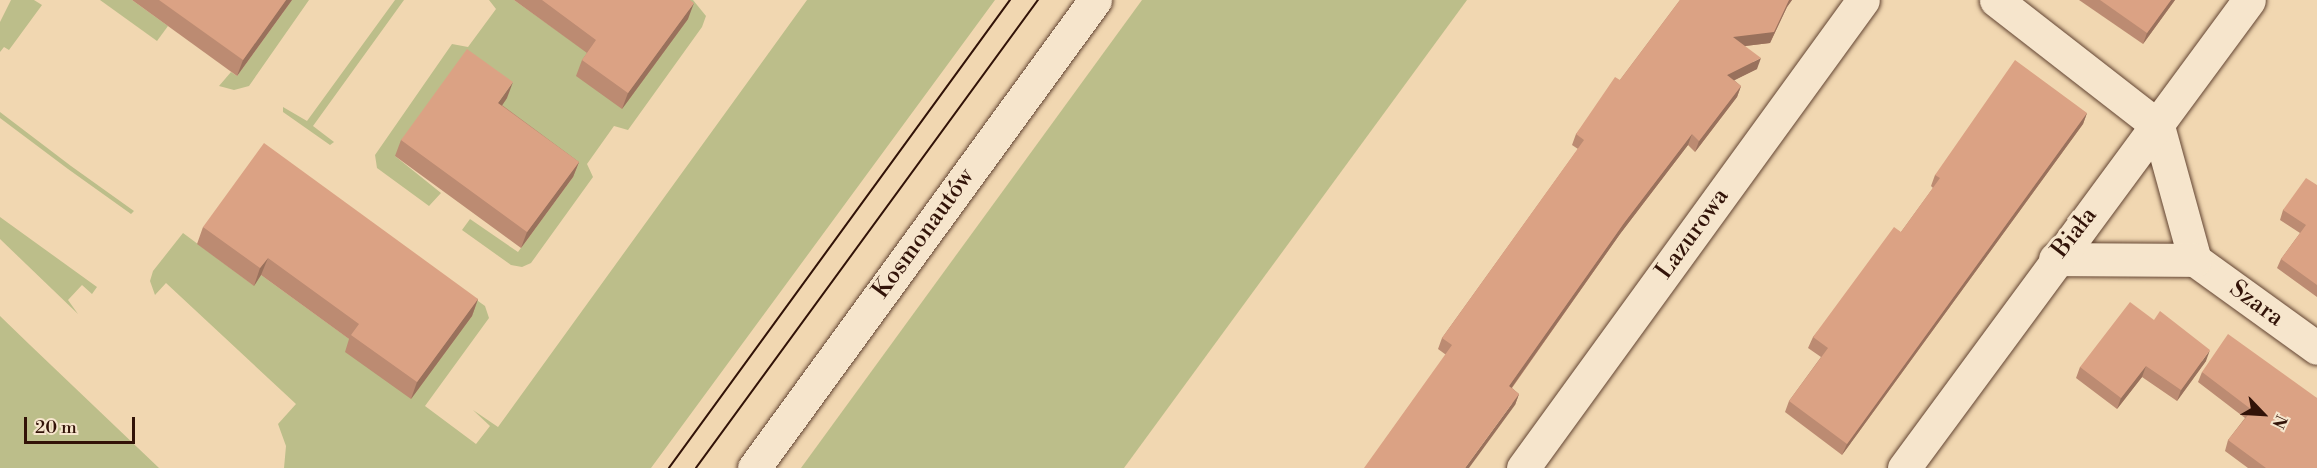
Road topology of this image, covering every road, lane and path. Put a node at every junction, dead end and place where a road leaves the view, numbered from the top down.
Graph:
1 (1095, 0) edge
2 (1863, 0) edge
3 (1996, 0) edge
4 (2249, 0) edge
5 (2158, 126) junction
6 (2055, 259) junction
7 (2195, 260) junction
8 (2317, 348) edge
9 (754, 468) edge
10 (1523, 468) edge
11 (1904, 468) edge

1 - 9 street, Kosmonautów
2 - 10 street, Lazurowa
3 - 5 street
4 - 5 street, Biała
5 - 6 street, Biała
5 - 7 street
6 - 7 street
6 - 11 street, Biała
7 - 8 street, Szara

